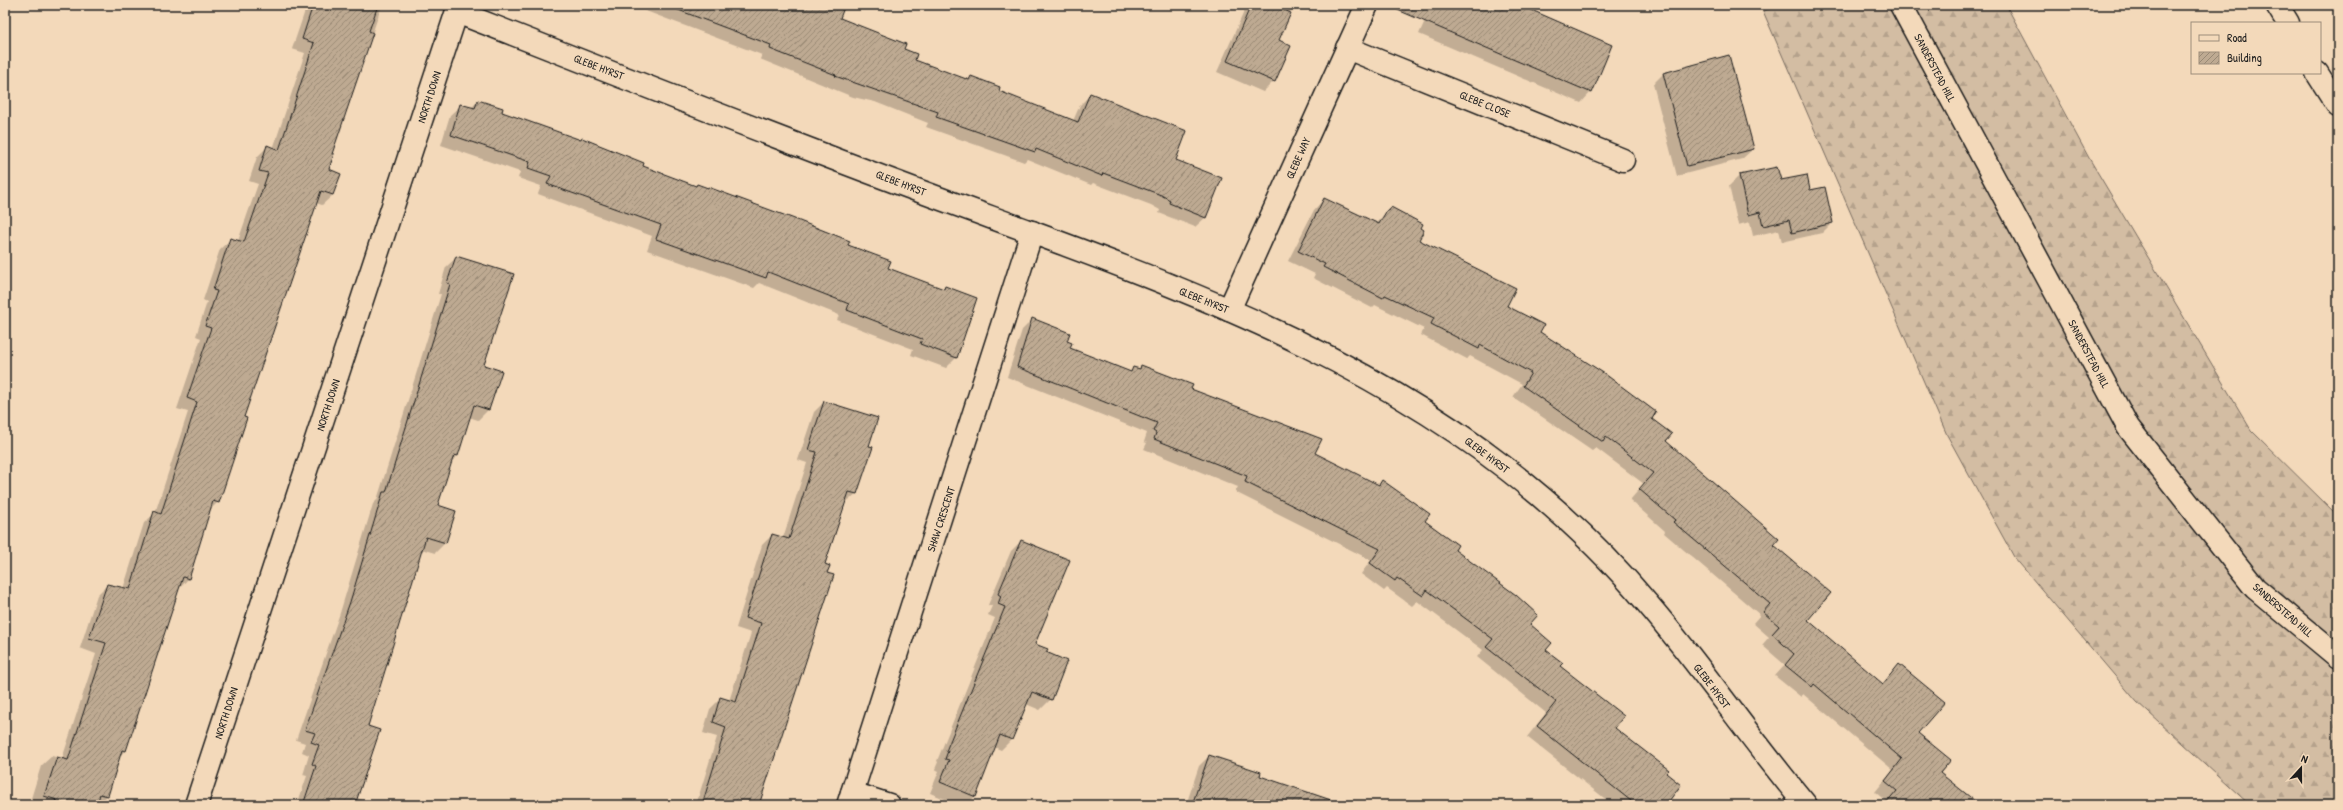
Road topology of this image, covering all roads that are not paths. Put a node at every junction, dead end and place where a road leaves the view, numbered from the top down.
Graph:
1 (1367, 5) edge
2 (1901, 5) edge
3 (2277, 5) edge
4 (458, 8) edge
5 (2287, 22) edge
6 (1347, 48) junction
7 (2318, 74) edge
8 (2338, 106) edge
9 (1623, 160) dead end
10 (1032, 232) junction
11 (1229, 310) junction
12 (2338, 657) edge
13 (850, 799) edge
14 (196, 805) edge
15 (889, 805) edge
16 (1806, 805) edge

1 - 6 street, GLEBE WAY
2 - 12 street, SANDERSTEAD HILL
3 - 5 street
4 - 10 street, GLEBE HYRST
4 - 14 street, NORTH DOWN
6 - 9 street, GLEBE CLOSE
6 - 11 street, GLEBE WAY
7 - 8 street
10 - 11 street, GLEBE HYRST
10 - 13 street, SHAW CRESCENT
11 - 16 street, GLEBE HYRST
13 - 15 street

